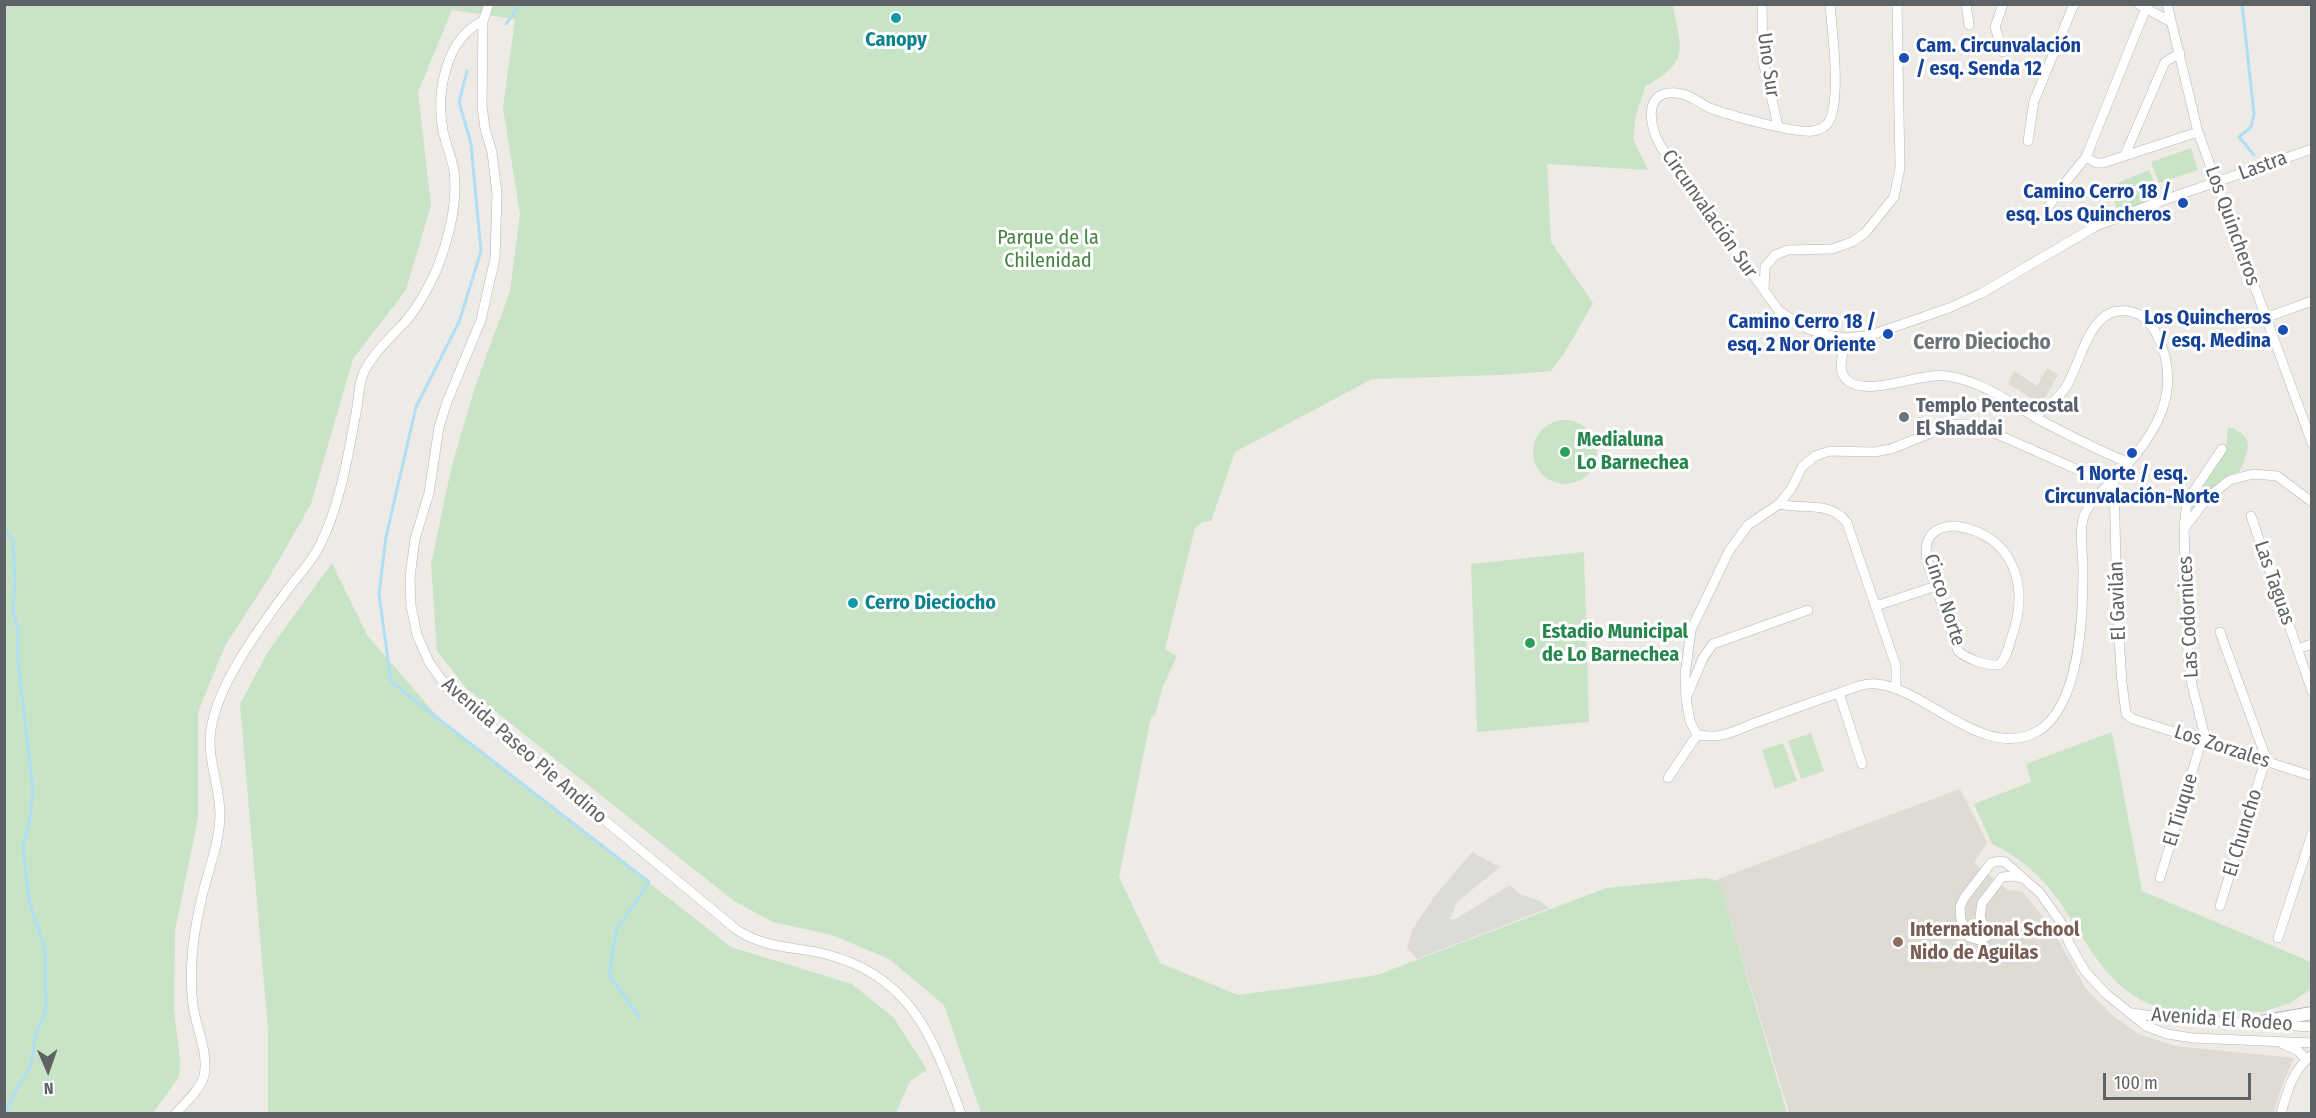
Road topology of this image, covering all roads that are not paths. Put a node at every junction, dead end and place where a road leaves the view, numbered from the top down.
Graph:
1 (489, 4) edge
2 (1762, 4) edge
3 (1830, 4) edge
4 (1897, 4) edge
5 (1966, 4) edge
6 (2003, 4) edge
7 (2074, 4) edge
8 (2167, 4) edge
9 (2142, 6) edge
10 (483, 21) junction
11 (2171, 22) junction
12 (1969, 25) dead end
13 (2003, 52) dead end
14 (2180, 53) junction
15 (1778, 126) junction
16 (2198, 132) junction
17 (2028, 141) dead end
18 (2312, 149) edge
19 (2125, 155) junction
20 (2086, 157) junction
21 (2215, 183) junction
22 (2047, 209) dead end
23 (1764, 292) junction
24 (2312, 301) edge
25 (2265, 318) junction
26 (1846, 338) junction
27 (2035, 417) junction
28 (2312, 442) edge
29 (2222, 448) dead end
30 (2129, 464) junction
31 (2114, 479) junction
32 (2312, 502) edge
33 (1779, 504) junction
34 (2250, 516) dead end
35 (2184, 528) junction
36 (1936, 586) junction
37 (1876, 606) junction
38 (1808, 610) dead end
39 (2220, 632) dead end
40 (2312, 644) edge
41 (2297, 649) junction
42 (1896, 689) junction
43 (2312, 691) edge
44 (1839, 693) junction
45 (1686, 699) junction
46 (2133, 718) joint
47 (1697, 735) junction
48 (2202, 741) junction
49 (2266, 761) junction
50 (1862, 764) dead end
51 (2312, 776) edge
52 (1668, 778) dead end
53 (2312, 834) edge
54 (2023, 878) junction
55 (2160, 878) dead end
56 (2220, 906) dead end
57 (2278, 938) dead end
58 (2132, 1013) junction
59 (2312, 1013) edge
60 (2172, 1019) junction
61 (2255, 1023) junction
62 (2312, 1027) edge
63 (2167, 1034) junction
64 (2266, 1041) junction
65 (2312, 1043) edge
66 (2309, 1057) edge
67 (175, 1113) edge
68 (961, 1113) edge
69 (2281, 1113) edge

1 - 10 street, Avenida Paseo Pie Andino
2 - 15 street, Uno Sur
3 - 15 street, Circunvalación Sur
4 - 23 street, Circunvalación Sur
5 - 12 street
6 - 13 street
7 - 17 street
8 - 11 street, Los Quincheros
9 - 11 street
9 - 20 street
10 - 67 street
10 - 68 street, Avenida Paseo Pie Andino
11 - 14 street, Los Quincheros
14 - 16 street, Los Quincheros
14 - 19 street
15 - 23 street, Circunvalación Sur
16 - 19 street
16 - 21 street, Los Quincheros
18 - 21 street, Lastra
19 - 20 street
20 - 22 street
21 - 25 street, Los Quincheros
21 - 26 street, Lastra
23 - 26 street
24 - 25 street
25 - 28 street, Los Quincheros
26 - 27 street
27 - 30 street
27 - 30 street
29 - 35 street, Las Codornices
30 - 31 street
31 - 33 street
31 - 42 street
31 - 46 street, El Gavilán
32 - 35 street, Las Codornices
33 - 37 street
33 - 45 street
34 - 41 street, Las Taguas
35 - 48 street, Las Codornices
36 - 36 street, Cinco Norte
36 - 37 street
37 - 42 street
38 - 45 street
39 - 49 street, Las Codornices
40 - 41 street, Las Taguas
41 - 43 street, Las Taguas
42 - 44 street
44 - 47 street
44 - 50 street
45 - 47 street
46 - 48 street, Los Zorzales
47 - 52 street
48 - 49 street, Los Zorzales
48 - 55 street, El Tiuque
49 - 51 street, Los Zorzales
49 - 56 street, El Chuncho
53 - 57 street
54 - 54 street, Avenida El Rodeo
54 - 58 street, Avenida El Rodeo
58 - 60 street, Avenida El Rodeo
58 - 63 street, Avenida El Rodeo
59 - 61 street
60 - 61 street, Avenida El Rodeo
60 - 63 street
61 - 62 street, Avenida El Rodeo
63 - 64 street, Avenida El Rodeo
64 - 65 street, Avenida El Rodeo
64 - 66 street
66 - 69 street

